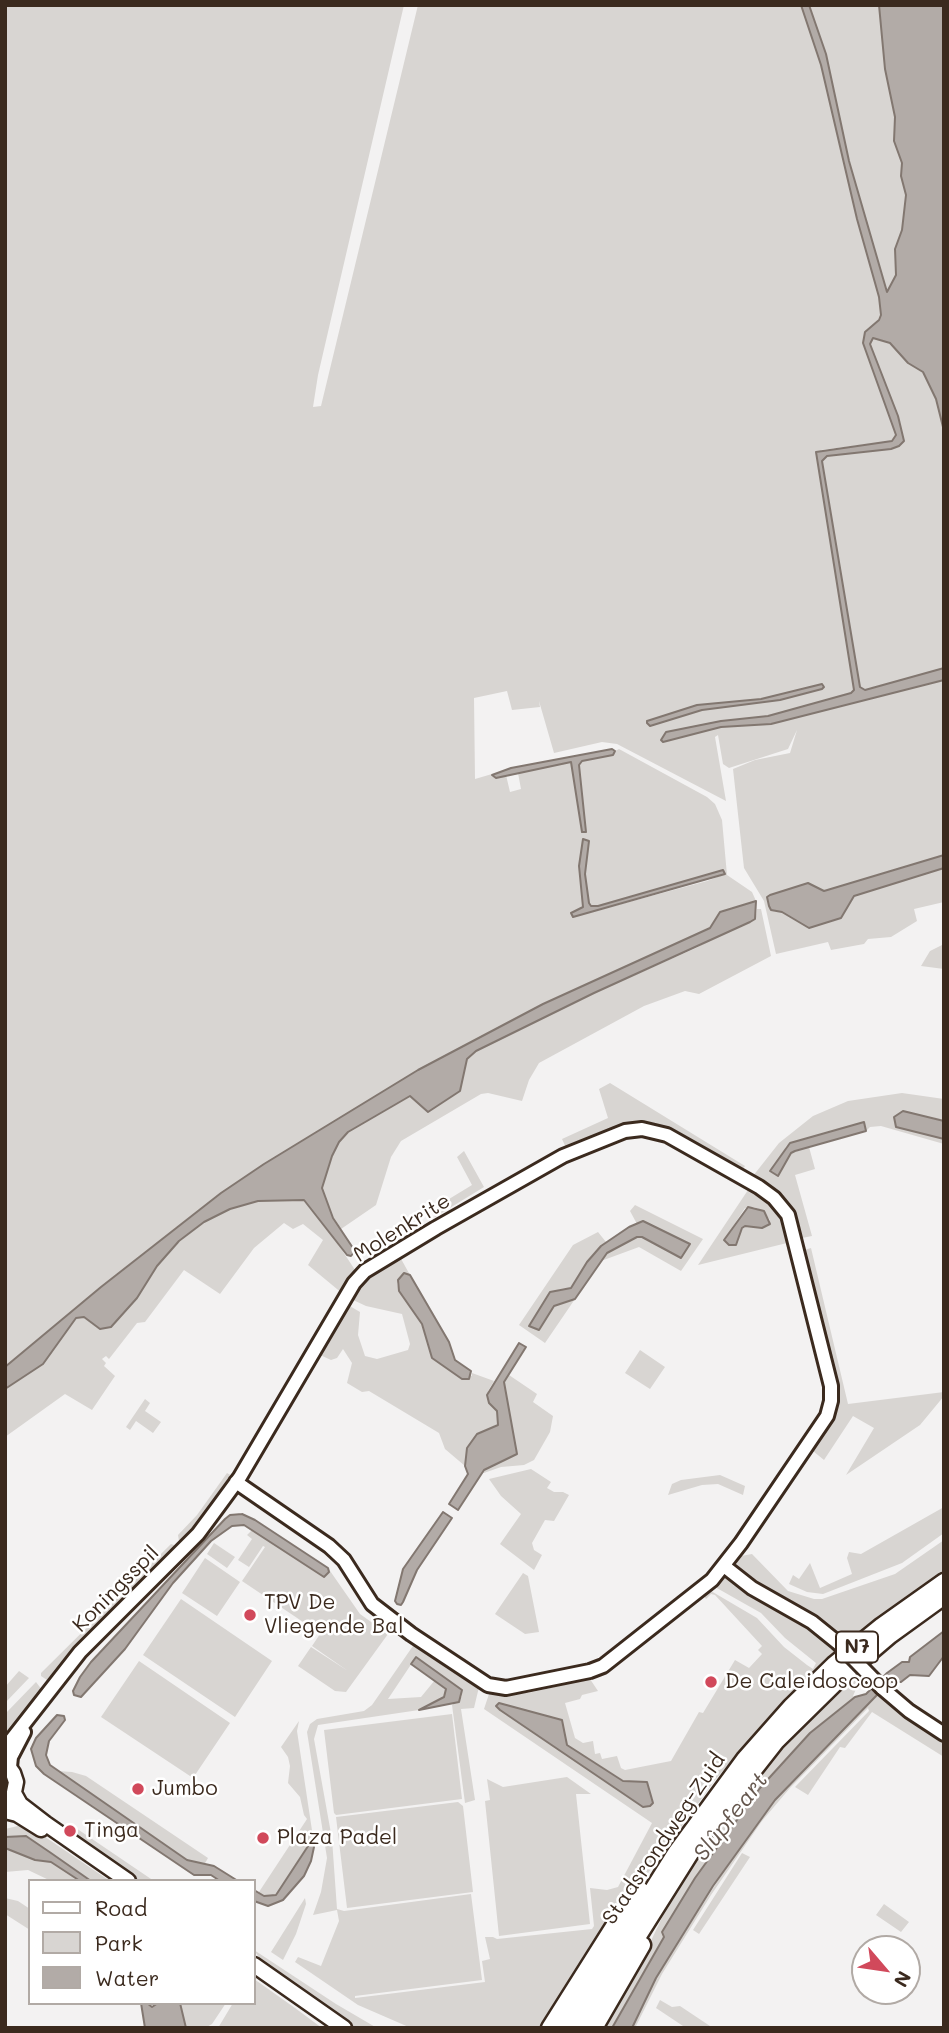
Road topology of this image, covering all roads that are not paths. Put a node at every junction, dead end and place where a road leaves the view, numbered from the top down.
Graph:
1 (236, 1482) junction
2 (724, 1566) junction
3 (944, 1582) edge
4 (944, 1597) edge
5 (25, 1724) junction
6 (944, 1734) edge
7 (5, 1748) edge
8 (8, 1765) edge
9 (15, 1795) junction
10 (5, 1811) edge
11 (678, 1860) junction
12 (114, 1879) edge
13 (125, 1879) edge
14 (256, 1966) edge
15 (256, 1976) edge
16 (330, 2028) edge
17 (344, 2028) edge
18 (550, 2028) edge
19 (566, 2028) edge
20 (580, 2028) edge
21 (594, 2028) edge

1 - 2 street, Molenkrite
1 - 2 street, Molenkrite
1 - 5 street, Koningsspil
2 - 6 street, bridge
3 - 11 highway, Stadsrondweg-Zuid / N7
4 - 11 highway, Stadsrondweg-Zuid / N7
5 - 7 street, Koningsspil
5 - 8 street, Koningsspil
8 - 9 main road
9 - 10 main road
9 - 13 main road
10 - 12 main road
11 - 18 highway, N7
11 - 19 highway, Stadsrondweg-Zuid / N7
11 - 20 highway, Stadsrondweg-Zuid / N7
11 - 21 highway, N7
14 - 17 main road
15 - 16 main road

